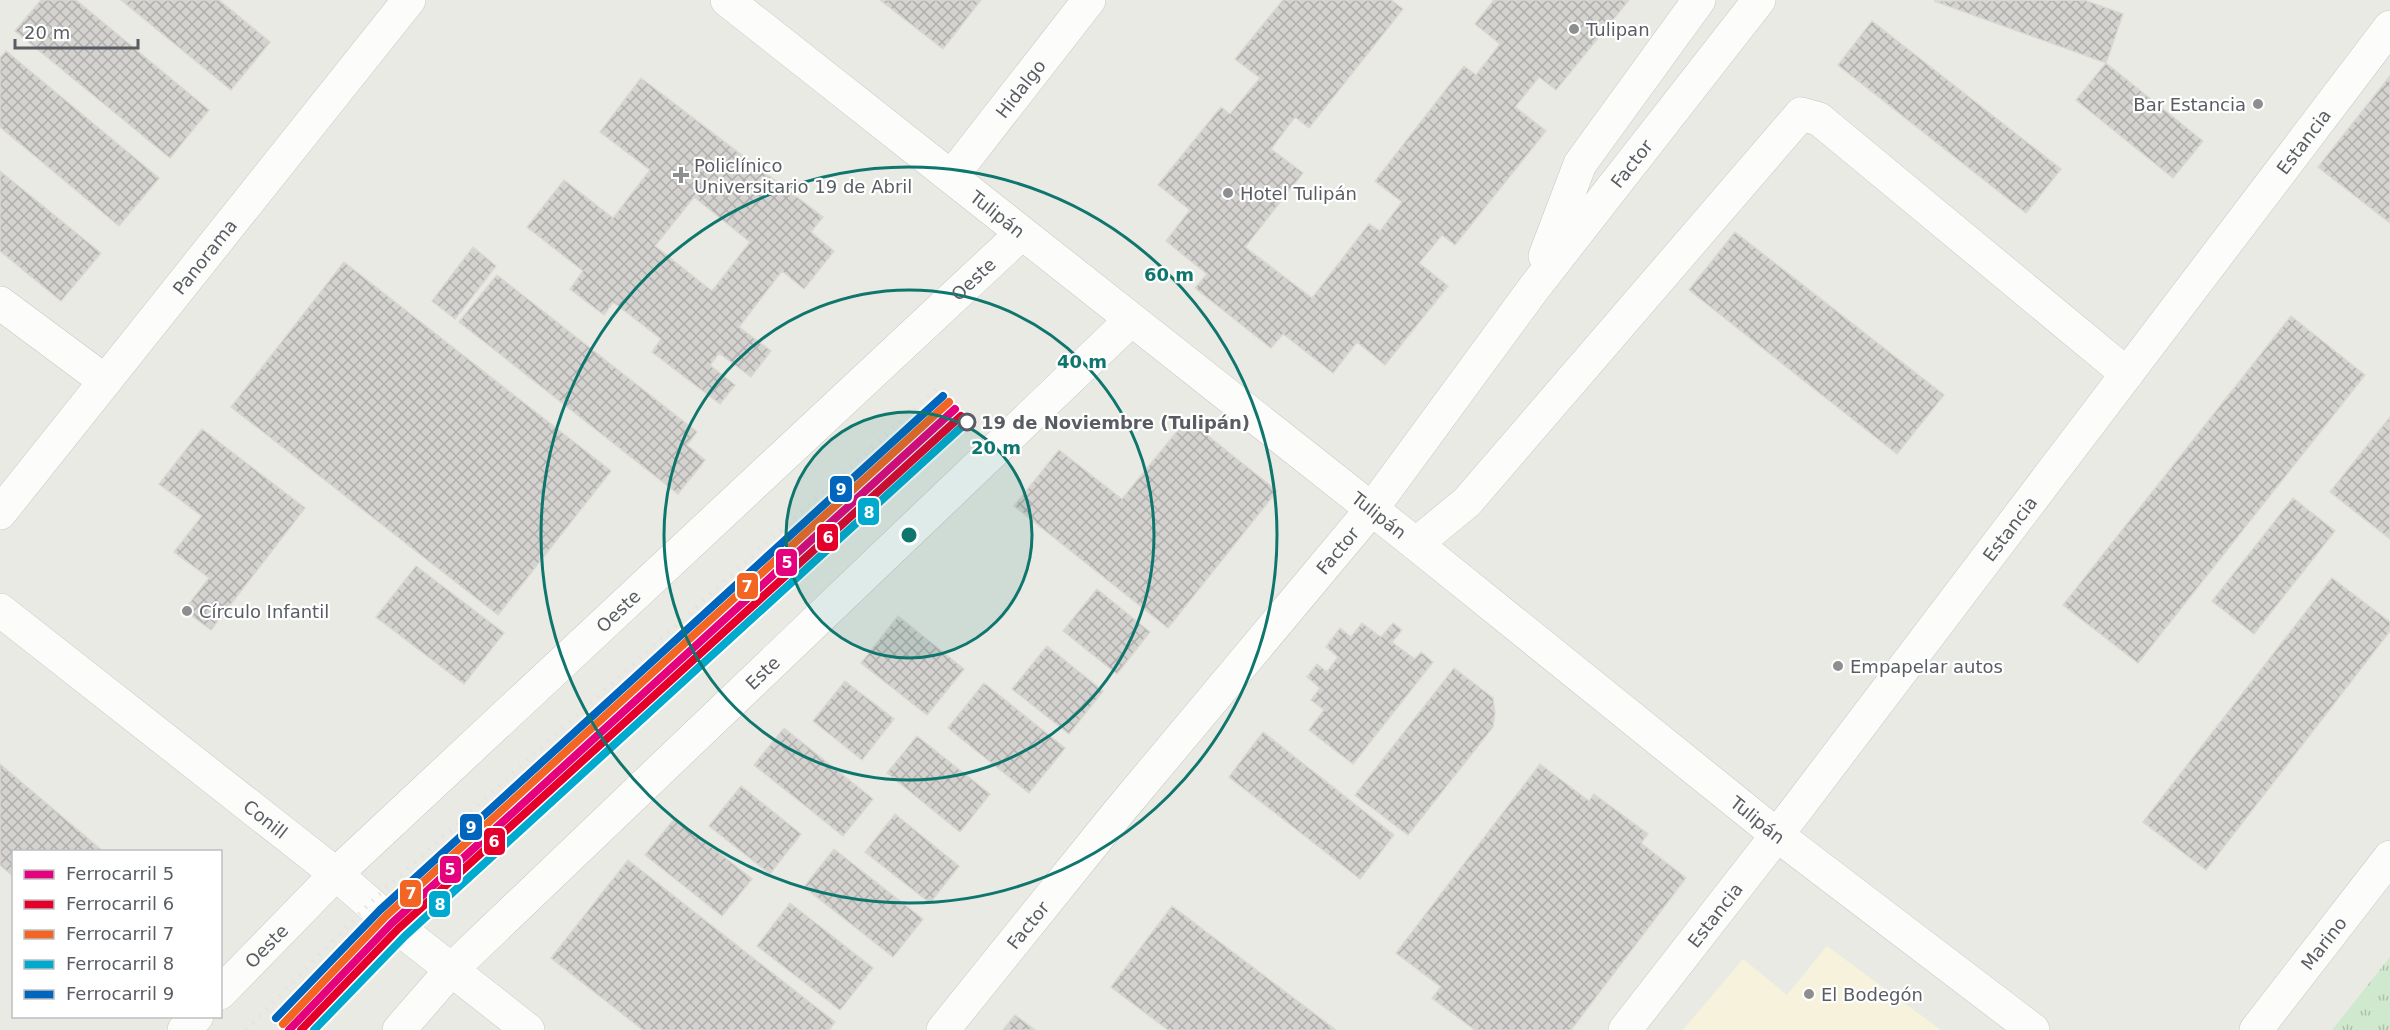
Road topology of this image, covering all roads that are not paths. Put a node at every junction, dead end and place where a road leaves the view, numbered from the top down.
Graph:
1 (409, 0) edge
2 (727, 0) edge
3 (1089, 0) edge
4 (1699, 0) edge
5 (1759, 0) edge
6 (2390, 27) edge
7 (952, 176) junction
8 (1021, 234) junction
9 (1534, 288) junction
10 (0, 303) edge
11 (1131, 320) junction
12 (2127, 374) junction
13 (105, 381) junction
14 (1371, 510) junction
15 (0, 513) edge
16 (1416, 544) junction
17 (0, 610) edge
18 (1777, 835) junction
19 (2390, 857) edge
20 (336, 874) junction
21 (453, 969) junction
22 (222, 991) edge
23 (196, 1018) edge
24 (184, 1030) edge
25 (399, 1030) edge
26 (528, 1030) edge
27 (943, 1030) edge
28 (1625, 1030) edge
29 (2033, 1030) edge
30 (2256, 1030) edge

1 - 13 street, Panorama
2 - 7 street, Tulipán
3 - 7 street, Hidalgo
4 - 9 street
5 - 9 street, Factor
6 - 12 street, Estancia
7 - 8 street, Tulipán
8 - 11 street, Tulipán
8 - 20 street, Oeste
9 - 14 street, Factor
10 - 13 street
11 - 14 street, Tulipán
11 - 21 street, Este
12 - 16 street
12 - 18 street, Estancia
13 - 15 street, Panorama
14 - 16 street, Tulipán
14 - 27 street, Factor
16 - 18 street, Tulipán
17 - 20 street, Conill
18 - 28 street, Estancia
18 - 29 street, Tulipán
19 - 30 street, Marino
20 - 21 street, Conill
20 - 22 street, Oeste
21 - 25 street, Este
21 - 26 street, Conill
23 - 24 street

